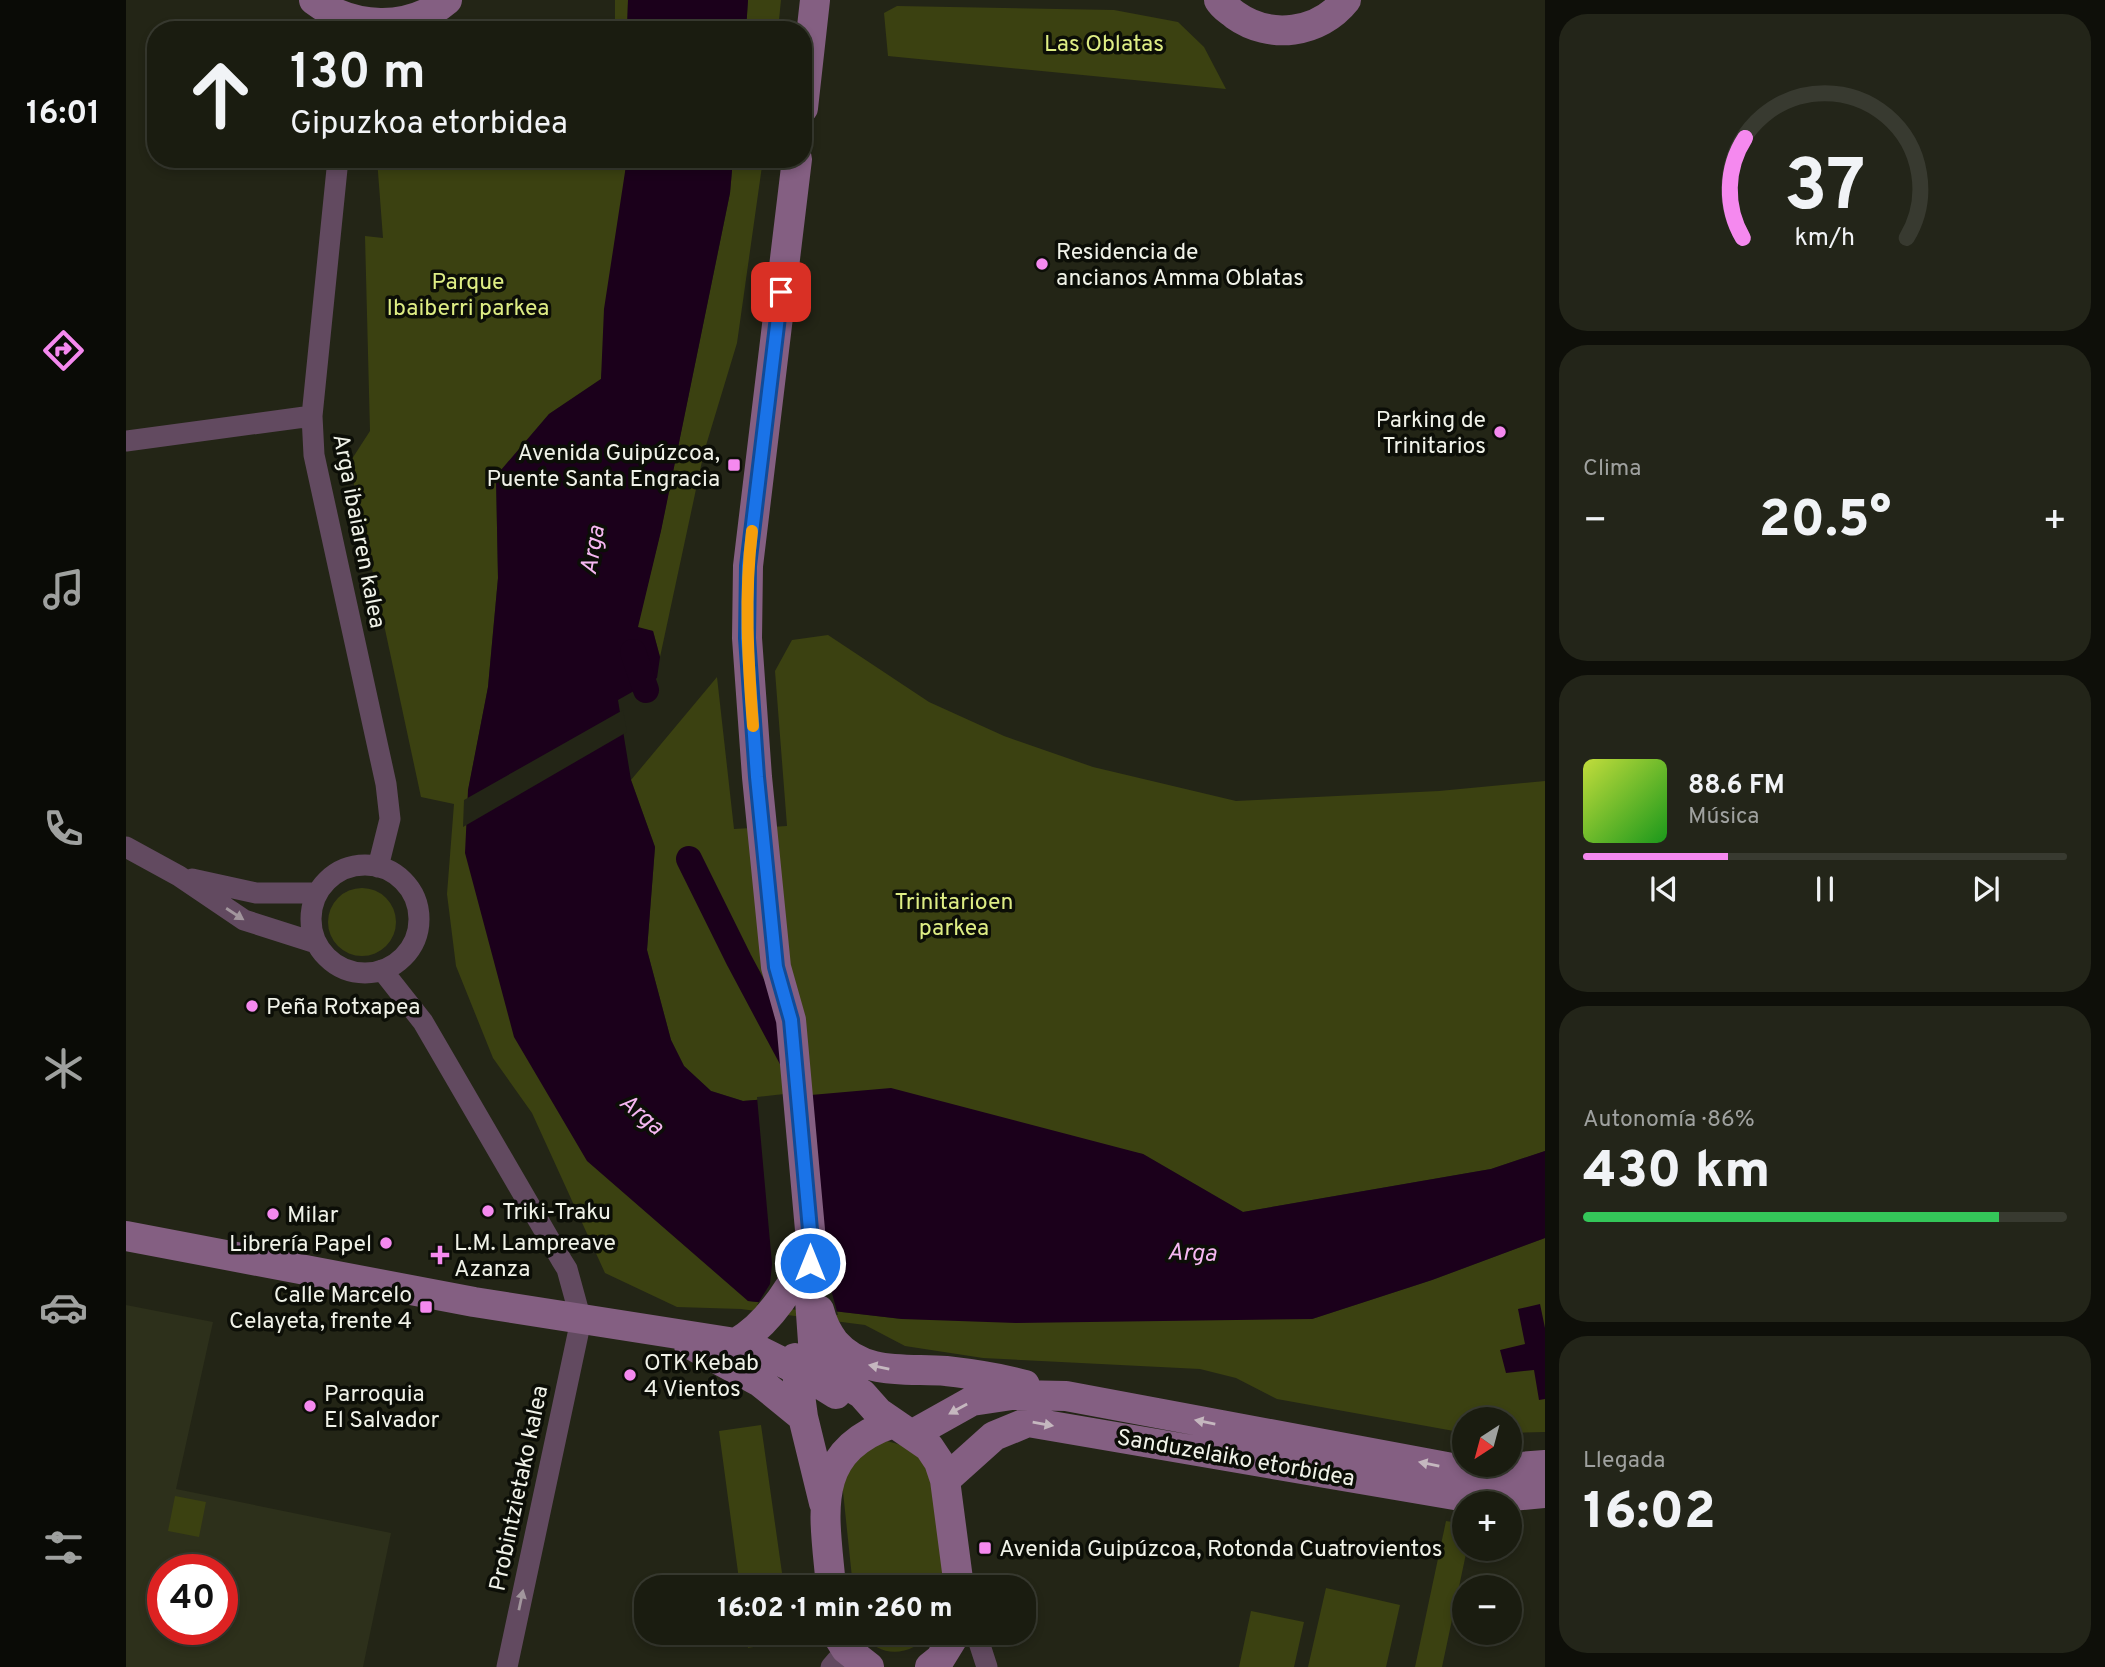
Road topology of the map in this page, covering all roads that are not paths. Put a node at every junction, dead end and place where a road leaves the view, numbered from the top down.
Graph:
1 (447, 0) edge
2 (815, 0) edge
3 (1346, 0) edge
4 (1218, 2) edge
5 (324, 13) edge
6 (362, 21) edge
7 (407, 21) edge
8 (812, 27) edge
9 (337, 168) edge
10 (796, 168) edge
11 (312, 416) junction
12 (126, 441) edge
13 (126, 847) edge
14 (378, 867) junction
15 (179, 876) junction
16 (317, 893) junction
17 (316, 943) junction
18 (382, 970) junction
19 (126, 1236) edge
20 (799, 1286) junction
21 (580, 1320) junction
22 (673, 1335) junction
23 (736, 1343) junction
24 (811, 1351) junction
25 (1066, 1396) junction
26 (803, 1417) junction
27 (895, 1423) junction
28 (1545, 1465) edge
29 (946, 1480) junction
30 (1545, 1493) edge
31 (824, 1503) junction
32 (830, 1575) edge
33 (958, 1575) edge
34 (949, 1645) edge
35 (980, 1645) edge
36 (835, 1652) edge
37 (507, 1667) edge
38 (869, 1667) edge
39 (930, 1667) edge
40 (987, 1667) edge

1 - 7 main road
2 - 8 main road
3 - 4 main road
5 - 6 main road
9 - 11 street, Arga ibaiaren kalea
10 - 20 main road
11 - 12 street
11 - 14 street, Arga ibaiaren kalea
13 - 15 street
14 - 16 street
14 - 18 street
15 - 16 street
15 -> 17 street
16 - 17 street
17 - 18 street
18 - 21 street
19 - 21 main road
20 - 23 main road
20 - 24 main road
20 - 24 main road
21 - 22 main road
37 -> 21 street, Probintzietako kalea
22 - 23 main road
22 - 26 main road
23 - 24 main road
25 -> 24 main road, Sanduzelaiko etorbidea
24 - 26 main road
24 - 27 main road
25 -> 27 main road, Sanduzelaiko etorbidea
28 -> 25 main road, Sanduzelaiko etorbidea
26 - 31 main road
27 - 29 main road
27 - 31 main road, Sanduzelaiko etorbidea
29 -> 30 main road, Sanduzelaiko etorbidea
29 - 33 main road
31 - 32 main road
34 - 39 main road
35 - 40 street
36 - 38 main road

